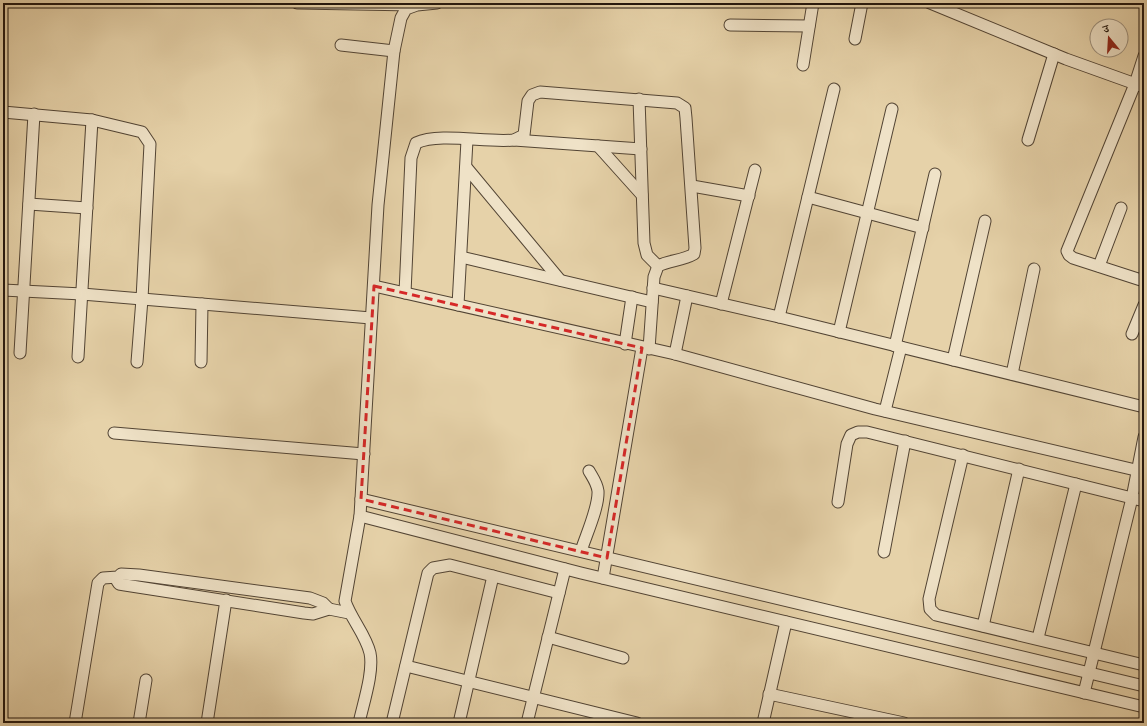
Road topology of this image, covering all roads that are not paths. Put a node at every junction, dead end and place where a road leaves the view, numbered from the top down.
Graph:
1 (297, 3) edge
2 (437, 3) edge
3 (813, 3) edge
4 (862, 3) edge
5 (930, 3) edge
6 (417, 5) junction
7 (730, 25) dead end
8 (809, 26) junction
9 (855, 39) dead end
10 (341, 46) dead end
11 (394, 51) junction
12 (1054, 54) junction
13 (1144, 56) edge
14 (803, 65) dead end
15 (1140, 85) edge
16 (834, 90) dead end
17 (639, 100) junction
18 (892, 109) dead end
19 (3, 112) edge
20 (34, 114) junction
21 (92, 120) junction
22 (468, 140) junction
23 (514, 140) junction
24 (1028, 140) dead end
25 (598, 146) junction
26 (641, 149) junction
27 (466, 167) junction
28 (755, 170) dead end
29 (936, 174) dead end
30 (692, 186) junction
31 (642, 195) junction
32 (749, 196) junction
33 (808, 196) junction
34 (29, 204) junction
35 (87, 208) junction
36 (1121, 208) dead end
37 (867, 212) junction
38 (985, 221) dead end
39 (923, 228) junction
40 (461, 257) junction
41 (658, 266) junction
42 (1099, 266) junction
43 (1034, 269) dead end
44 (560, 280) junction
45 (1144, 281) edge
46 (374, 286) junction
47 (653, 288) junction
48 (3, 290) edge
49 (24, 290) junction
50 (82, 294) junction
51 (405, 294) junction
52 (687, 296) junction
53 (632, 297) junction
54 (142, 299) junction
55 (652, 302) junction
56 (202, 304) junction
57 (721, 304) junction
58 (458, 305) junction
59 (1144, 305) edge
60 (779, 317) junction
61 (372, 318) junction
62 (839, 332) junction
63 (1132, 334) dead end
64 (625, 344) junction
65 (898, 346) junction
66 (645, 348) junction
67 (20, 353) dead end
68 (675, 354) junction
69 (78, 357) dead end
70 (953, 360) junction
71 (137, 362) dead end
72 (201, 362) dead end
73 (1012, 374) junction
74 (1144, 407) edge
75 (885, 411) junction
76 (114, 433) dead end
77 (1144, 437) edge
78 (905, 441) junction
79 (364, 454) junction
80 (963, 455) junction
81 (1019, 470) junction
82 (589, 471) dead end
83 (1140, 471) edge
84 (1076, 484) junction
85 (1132, 498) junction
86 (361, 499) junction
87 (1144, 501) edge
88 (838, 502) dead end
89 (360, 516) junction
90 (581, 551) junction
91 (884, 552) dead end
92 (607, 558) junction
93 (565, 569) junction
94 (493, 576) junction
95 (118, 577) junction
96 (603, 578) junction
97 (559, 593) junction
98 (226, 600) junction
99 (329, 609) junction
100 (349, 613) junction
101 (786, 622) junction
102 (983, 626) junction
103 (548, 637) junction
104 (1038, 638) junction
105 (1095, 652) junction
106 (623, 658) dead end
107 (1144, 665) edge
108 (406, 666) junction
109 (1090, 672) junction
110 (146, 680) dead end
111 (468, 682) junction
112 (1144, 686) edge
113 (1084, 693) junction
114 (769, 694) junction
115 (533, 698) junction
116 (1144, 707) edge
117 (75, 723) edge
118 (139, 723) edge
119 (207, 723) edge
120 (359, 723) edge
121 (392, 723) edge
122 (458, 723) edge
123 (527, 723) edge
124 (637, 723) edge
125 (763, 723) edge
126 (904, 723) edge

1 - 6 street
2 - 6 street
3 - 8 street
4 - 9 street
5 - 12 street
6 - 11 street
7 - 8 street
8 - 14 street
10 - 11 street
11 - 46 street
12 - 15 street
12 - 24 street
13 - 15 street
15 - 42 street
16 - 33 street
17 - 23 street
17 - 26 street
17 - 30 street
18 - 37 street
19 - 20 street
20 - 21 street
20 - 34 street
21 - 35 street
21 - 54 street
22 - 23 street
22 - 27 street
22 - 51 street
23 - 25 street
25 - 26 street
25 - 31 street
26 - 31 street
27 - 40 street
27 - 44 street
28 - 32 street
29 - 39 street
30 - 32 street
30 - 41 street
31 - 41 street
32 - 57 street
33 - 37 street
33 - 60 street
34 - 35 street
34 - 49 street
35 - 50 street
36 - 42 street
37 - 39 street
37 - 62 street
38 - 70 street
39 - 65 street
40 - 44 street
40 - 58 street
41 - 47 street
42 - 45 street
43 - 73 street
44 - 53 street
46 - 51 street
46 - 61 street
47 - 52 street
47 - 55 street
48 - 49 street
49 - 50 street
49 - 67 street
50 - 54 street
50 - 69 street
51 - 58 street
52 - 57 street
52 - 68 street
53 - 55 street
53 - 64 street
54 - 56 street
54 - 71 street
55 - 66 street
56 - 61 street
56 - 72 street
57 - 60 street
58 - 64 street
59 - 63 street
60 - 62 street
61 - 79 street
62 - 65 street
64 - 66 street
65 - 70 street
65 - 75 street
66 - 68 street
66 - 92 street
68 - 75 street
70 - 73 street
73 - 74 street
75 - 83 street
76 - 79 street
77 - 83 street
78 - 80 street
78 - 88 street
78 - 91 street
79 - 86 street
80 - 81 street
80 - 102 street
81 - 84 street
81 - 102 street
82 - 90 street
83 - 85 street
84 - 85 street
84 - 104 street
85 - 87 street
85 - 105 street
86 - 89 street
86 - 90 street
89 - 93 street
89 - 100 street
90 - 92 street
92 - 96 street
92 - 109 street
93 - 96 street
93 - 97 street
94 - 97 street
94 - 108 street
94 - 111 street
95 - 98 street
95 - 99 street
95 - 117 street
96 - 101 street
97 - 103 street
98 - 99 street
98 - 119 street
99 - 100 street
100 - 120 street
101 - 113 street
101 - 114 street
102 - 104 street
103 - 106 street
103 - 115 street
104 - 105 street
105 - 107 street
105 - 109 street
108 - 111 street
108 - 121 street
109 - 112 street
109 - 113 street
110 - 118 street
111 - 115 street
111 - 122 street
113 - 116 street
114 - 125 street
114 - 126 street
115 - 123 street
115 - 124 street

